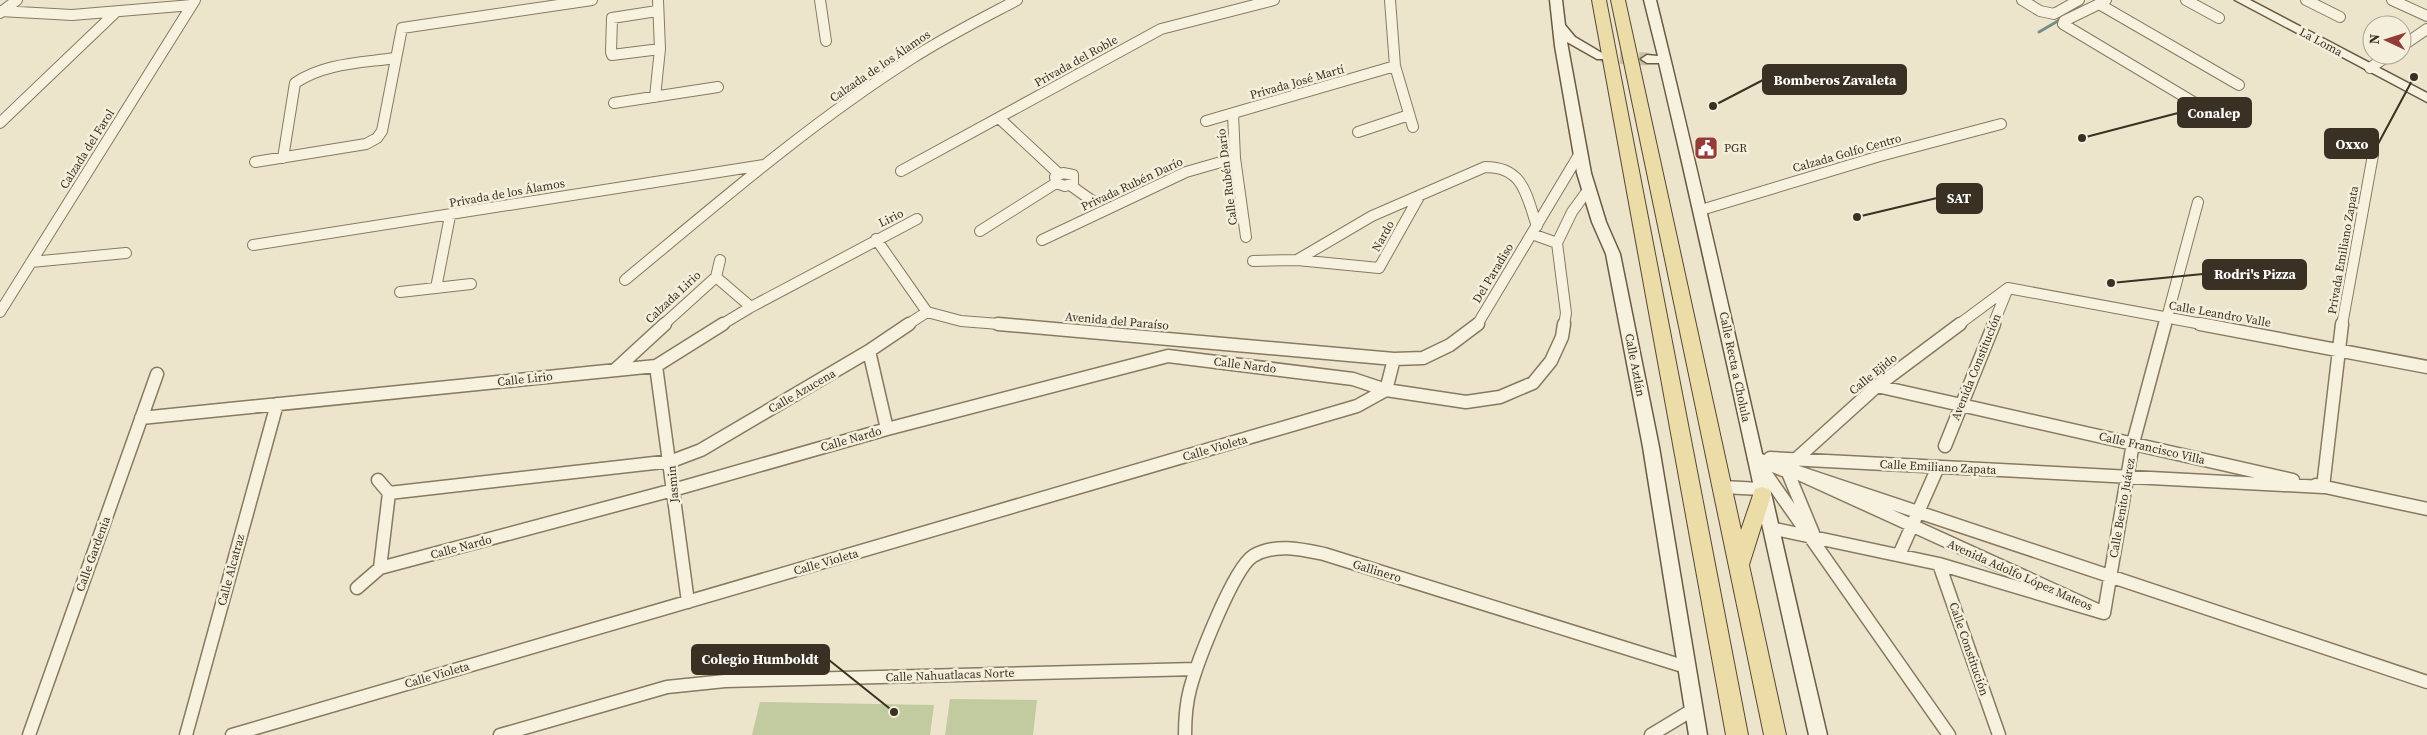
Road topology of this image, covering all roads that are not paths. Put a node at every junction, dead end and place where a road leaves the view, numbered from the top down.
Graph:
1 (17, 0) edge
2 (592, 0) edge
3 (658, 0) edge
4 (820, 0) edge
5 (1017, 0) edge
6 (1274, 0) edge
7 (1390, 0) edge
8 (1556, 0) edge
9 (1599, 0) edge
10 (1618, 0) edge
11 (1650, 0) edge
12 (2022, 0) edge
13 (2079, 0) edge
14 (2186, 0) edge
15 (2241, 0) edge
16 (2306, 0) edge
17 (2392, 0) edge
18 (2102, 2) edge
19 (194, 3) edge
20 (657, 11) junction
21 (0, 12) edge
22 (116, 12) junction
23 (2427, 16) edge
24 (2340, 17) dead end
25 (2219, 18) dead end
26 (1559, 26) junction
27 (2427, 30) edge
28 (2412, 40) edge
29 (826, 42) dead end
30 (660, 49) junction
31 (1646, 55) tunnel mouth
32 (1665, 56) junction
33 (395, 58) junction
34 (1563, 58) junction
35 (2374, 65) edge
36 (1395, 66) junction
37 (2370, 68) junction
38 (2240, 85) dead end
39 (718, 88) dead end
40 (655, 97) junction
41 (2427, 98) edge
42 (614, 103) dead end
43 (2200, 106) dead end
44 (1232, 114) junction
45 (1409, 115) junction
46 (998, 118) junction
47 (1206, 121) dead end
48 (0, 123) edge
49 (2001, 124) dead end
50 (1413, 127) dead end
51 (1358, 132) dead end
52 (1580, 153) junction
53 (2373, 155) dead end
54 (283, 158) junction
55 (1235, 158) junction
56 (255, 162) dead end
57 (764, 165) junction
58 (901, 171) dead end
59 (1058, 179) junction
60 (1588, 190) junction
61 (1420, 195) junction
62 (1094, 202) dead end
63 (2198, 202) dead end
64 (1702, 210) junction
65 (450, 216) junction
66 (917, 219) dead end
67 (1535, 230) junction
68 (980, 231) dead end
69 (1246, 237) dead end
70 (876, 239) junction
71 (1042, 240) dead end
72 (1557, 243) junction
73 (253, 245) dead end
74 (126, 253) dead end
75 (720, 260) dead end
76 (1253, 260) dead end
77 (1297, 260) junction
78 (32, 262) junction
79 (1380, 268) junction
80 (716, 277) junction
81 (1386, 278) dead end
82 (625, 280) dead end
83 (471, 284) dead end
84 (436, 288) junction
85 (2008, 288) junction
86 (400, 292) dead end
87 (751, 307) junction
88 (0, 312) edge
89 (927, 312) junction
90 (2166, 318) junction
91 (1171, 339) junction
92 (2338, 350) junction
93 (870, 351) junction
94 (1168, 356) junction
95 (1394, 359) junction
96 (656, 366) junction
97 (2427, 367) edge
98 (615, 370) junction
99 (157, 374) dead end
100 (1878, 386) junction
101 (1386, 390) junction
102 (276, 404) junction
103 (1962, 405) junction
104 (141, 418) junction
105 (887, 429) junction
106 (2133, 443) junction
107 (1944, 446) dead end
108 (1754, 458) junction
109 (672, 460) junction
110 (1788, 466) junction
111 (1938, 467) junction
112 (2127, 477) junction
113 (378, 480) dead end
114 (1723, 487) junction
115 (2323, 487) junction
116 (1765, 488) junction
117 (673, 490) junction
118 (389, 493) junction
119 (2427, 508) edge
120 (1918, 512) junction
121 (1912, 526) junction
122 (1770, 528) junction
123 (1812, 536) junction
124 (1899, 555) junction
125 (1939, 564) junction
126 (1739, 565) junction
127 (380, 568) junction
128 (2110, 576) junction
129 (357, 588) dead end
130 (688, 602) junction
131 (2104, 613) junction
132 (1686, 667) junction
133 (1196, 669) junction
134 (2427, 682) edge
135 (1694, 709) junction
136 (29, 735) edge
137 (186, 735) edge
138 (232, 735) edge
139 (500, 735) edge
140 (1185, 735) edge
141 (1651, 735) edge
142 (1698, 735) edge
143 (1737, 735) edge
144 (1776, 735) edge
145 (1818, 735) edge
146 (1949, 735) edge
147 (1999, 735) edge

1 - 21 street
2 - 33 street
3 - 20 street
4 - 29 street
5 - 57 street, Calzada de los Álamos
6 - 46 street, Privada del Roble
7 - 36 street
8 - 26 main road, Calle Aztlán
9 - 143 main road
10 - 114 main road
11 - 32 main road, Calle Recta a Cholula
12 - 13 street
14 - 25 street
15 - 37 main road, La Loma
16 - 24 street
17 - 23 street
18 - 38 street
18 - 43 street
19 - 22 street
19 - 78 street, Calzada del Farol
20 - 30 street
20 - 30 street
21 - 22 street
22 - 48 street
26 - 34 main road, Calle Aztlán
26 - 34 main road
27 - 28 street
30 - 40 street
31 - 32 main road
32 - 64 main road, Calle Recta a Cholula
33 - 54 street
33 - 54 street
34 - 52 main road, Calle Aztlán
35 - 37 street
36 - 44 street, Privada José Martí
36 - 45 street
37 - 41 main road, La Loma
39 - 40 street
40 - 42 street
44 - 47 street, Privada José Martí
44 - 55 street, Calle Rubén Darío
45 - 50 street
45 - 51 street
46 - 58 street, Privada del Roble
46 - 59 street
49 - 64 street, Calzada Golfo Centro
52 - 60 main road, Calle Aztlán
52 - 67 street, Del Paradiso
53 - 92 street, Privada Emiliano Zapata
54 - 56 street
55 - 69 street, Calle Rubén Darío
55 - 71 street, Privada Rubén Darío
57 - 65 street, Privada de los Álamos
57 - 82 street, Calzada de los Álamos
59 - 62 street
59 - 68 street
60 - 72 street
60 - 132 main road, Calle Aztlán
61 - 67 street, Nardo
61 - 77 street, Nardo
61 - 79 street, Nardo
63 - 90 street, Calle Benito Juárez
64 - 108 main road, Calle Recta a Cholula
65 - 73 street, Privada de los Álamos
65 - 84 street
66 - 70 street, Lirio
67 - 72 street
67 - 95 street, Del Paradiso
70 - 87 street, Calle Lirio
70 - 89 street
72 - 101 street, Calle Nardo
74 - 78 street
75 - 80 street
76 - 77 street, Nardo
77 - 79 street, Nardo
78 - 88 street, Calzada del Farol
79 - 81 street
80 - 87 street, Calzada Lirio
80 - 98 street, Calzada Lirio
83 - 84 street
84 - 86 street
85 - 90 street, Calle Leandro Valle
85 - 100 street, Calle Ejido
85 - 103 street, Avenida Constitución
87 - 96 street, Calle Lirio
89 - 91 street, Avenida del Paraíso
89 - 93 street, Calle Azucena
90 - 92 street, Calle Leandro Valle
90 - 106 street, Calle Benito Juárez
91 - 94 street
91 - 95 street, Avenida del Paraíso
92 - 97 street, Calle Leandro Valle
92 - 115 street
93 - 105 street
93 - 109 street, Calle Azucena
94 - 101 street, Calle Nardo
94 - 105 street, Calle Nardo
95 - 101 street
96 - 98 street, Calle Lirio
96 - 109 street, Jasmin
98 - 102 street, Calle Lirio
99 - 104 street, Calle Gardenia
100 - 103 street, Calle Francisco Villa
100 - 110 street, Calle Ejido
101 - 130 street, Calle Violeta
102 - 104 street, Calle Lirio
102 - 137 street, Calle Alcatraz
103 - 106 street, Calle Francisco Villa
103 - 107 street, Avenida Constitución
104 - 136 street, Calle Gardenia
105 - 117 street, Calle Nardo
106 - 112 street, Calle Benito Juárez
106 - 115 street, Calle Francisco Villa
108 - 110 street, Calle Emiliano Zapata
108 - 116 main road, Calle Recta a Cholula
109 - 117 street, Jasmin
109 - 118 street
110 - 111 street, Calle Emiliano Zapata
110 - 116 street, Calle Ejido
110 - 120 street, Avenida Adolfo López Mateos
110 - 121 street, Avenida Adolfo López Mateos
110 - 123 street
111 - 112 street, Calle Emiliano Zapata
111 - 120 street
112 - 115 street, Calle Emiliano Zapata
112 - 128 street, Calle Benito Juárez
113 - 118 street
114 - 116 street
114 - 126 main road
115 - 119 street, Calle Francisco Villa
116 - 122 main road, Calle Recta a Cholula
116 - 123 street
116 - 126 main road
117 - 127 street, Calle Nardo
117 - 130 street, Jasmin
118 - 127 street
120 - 121 street
120 - 128 street, Avenida Adolfo López Mateos
121 - 124 street
121 - 131 street, Avenida Adolfo López Mateos
122 - 123 street, Avenida Adolfo López Mateos
122 - 145 main road, Calle Recta a Cholula
123 - 124 street, Avenida Adolfo López Mateos
123 - 146 street
124 - 125 street, Avenida Adolfo López Mateos
125 - 131 street, Avenida Adolfo López Mateos
125 - 147 street, Calle Constitución
126 - 144 main road
127 - 129 street
128 - 131 street, Calle Benito Juárez
128 - 134 street, Avenida Adolfo López Mateos
130 - 138 street, Calle Violeta
132 - 133 street, Gallinero
132 - 135 main road, Calle Aztlán
133 - 139 street, Calle Nahuatlacas Norte
133 - 140 street, Gallinero
135 - 141 street
135 - 142 main road, Calle Aztlán

